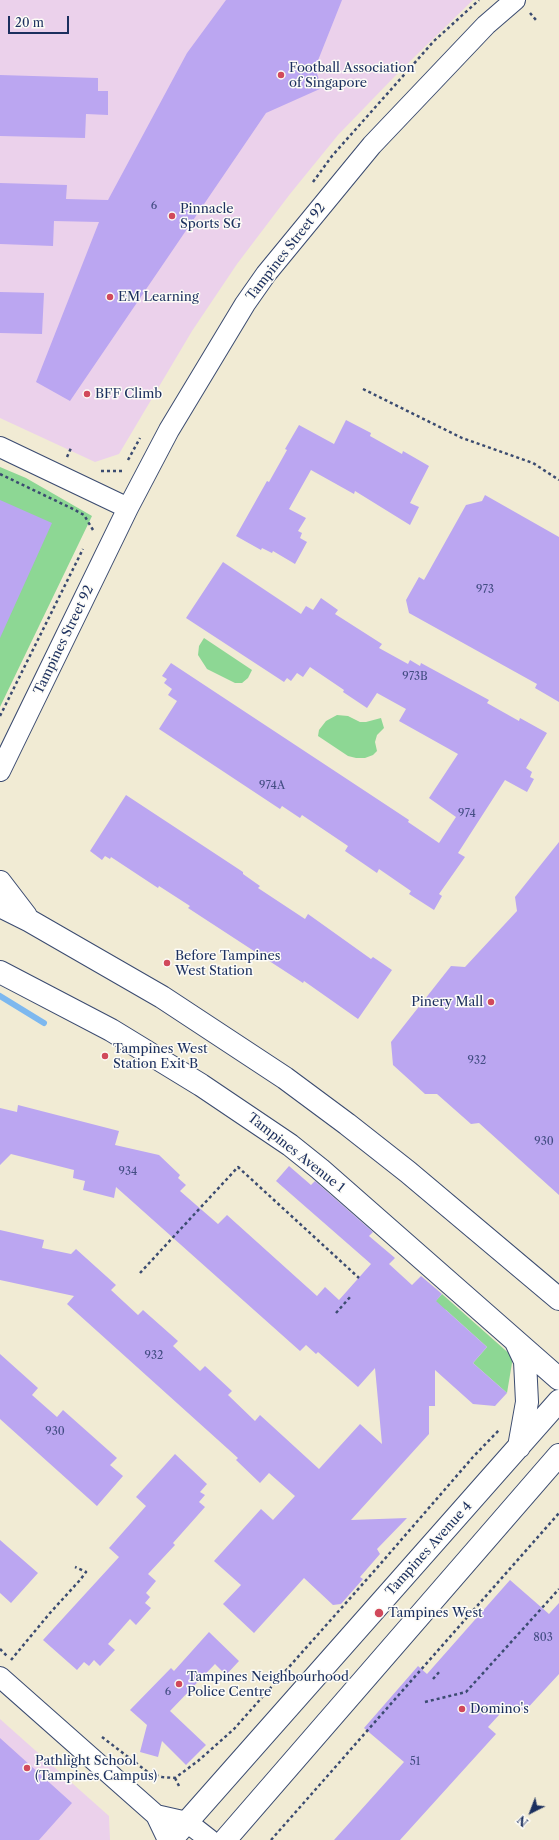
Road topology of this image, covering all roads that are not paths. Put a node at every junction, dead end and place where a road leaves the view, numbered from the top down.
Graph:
1 (499, 0) edge
2 (515, 0) edge
3 (486, 25) junction
4 (0, 447) edge
5 (128, 508) junction
6 (0, 771) edge
7 (0, 882) edge
8 (0, 906) edge
9 (30, 920) junction
10 (0, 972) edge
11 (559, 1299) edge
12 (516, 1341) junction
13 (559, 1379) edge
14 (559, 1402) edge
15 (518, 1447) junction
16 (559, 1455) edge
17 (0, 1677) edge
18 (156, 1815) junction
19 (187, 1822) junction
20 (168, 1840) edge
21 (171, 1840) edge
22 (210, 1840) edge
23 (225, 1840) edge

1 - 3 street, Tampines Street 92
2 - 3 street, Tampines Street 92
3 - 5 street, Tampines Street 92
4 - 5 street
5 - 6 street, Tampines Street 92
7 - 9 main road
8 - 9 main road
9 - 11 main road
10 - 12 main road, Tampines Avenue 1
12 - 13 main road, Tampines Avenue 1
12 - 15 main road
14 - 15 main road, Tampines Avenue 4
15 - 19 main road, Tampines Avenue 4
16 - 23 main road
17 - 18 street
18 - 19 street
18 - 20 street
19 - 21 main road, Tampines Avenue 4
19 - 22 street

